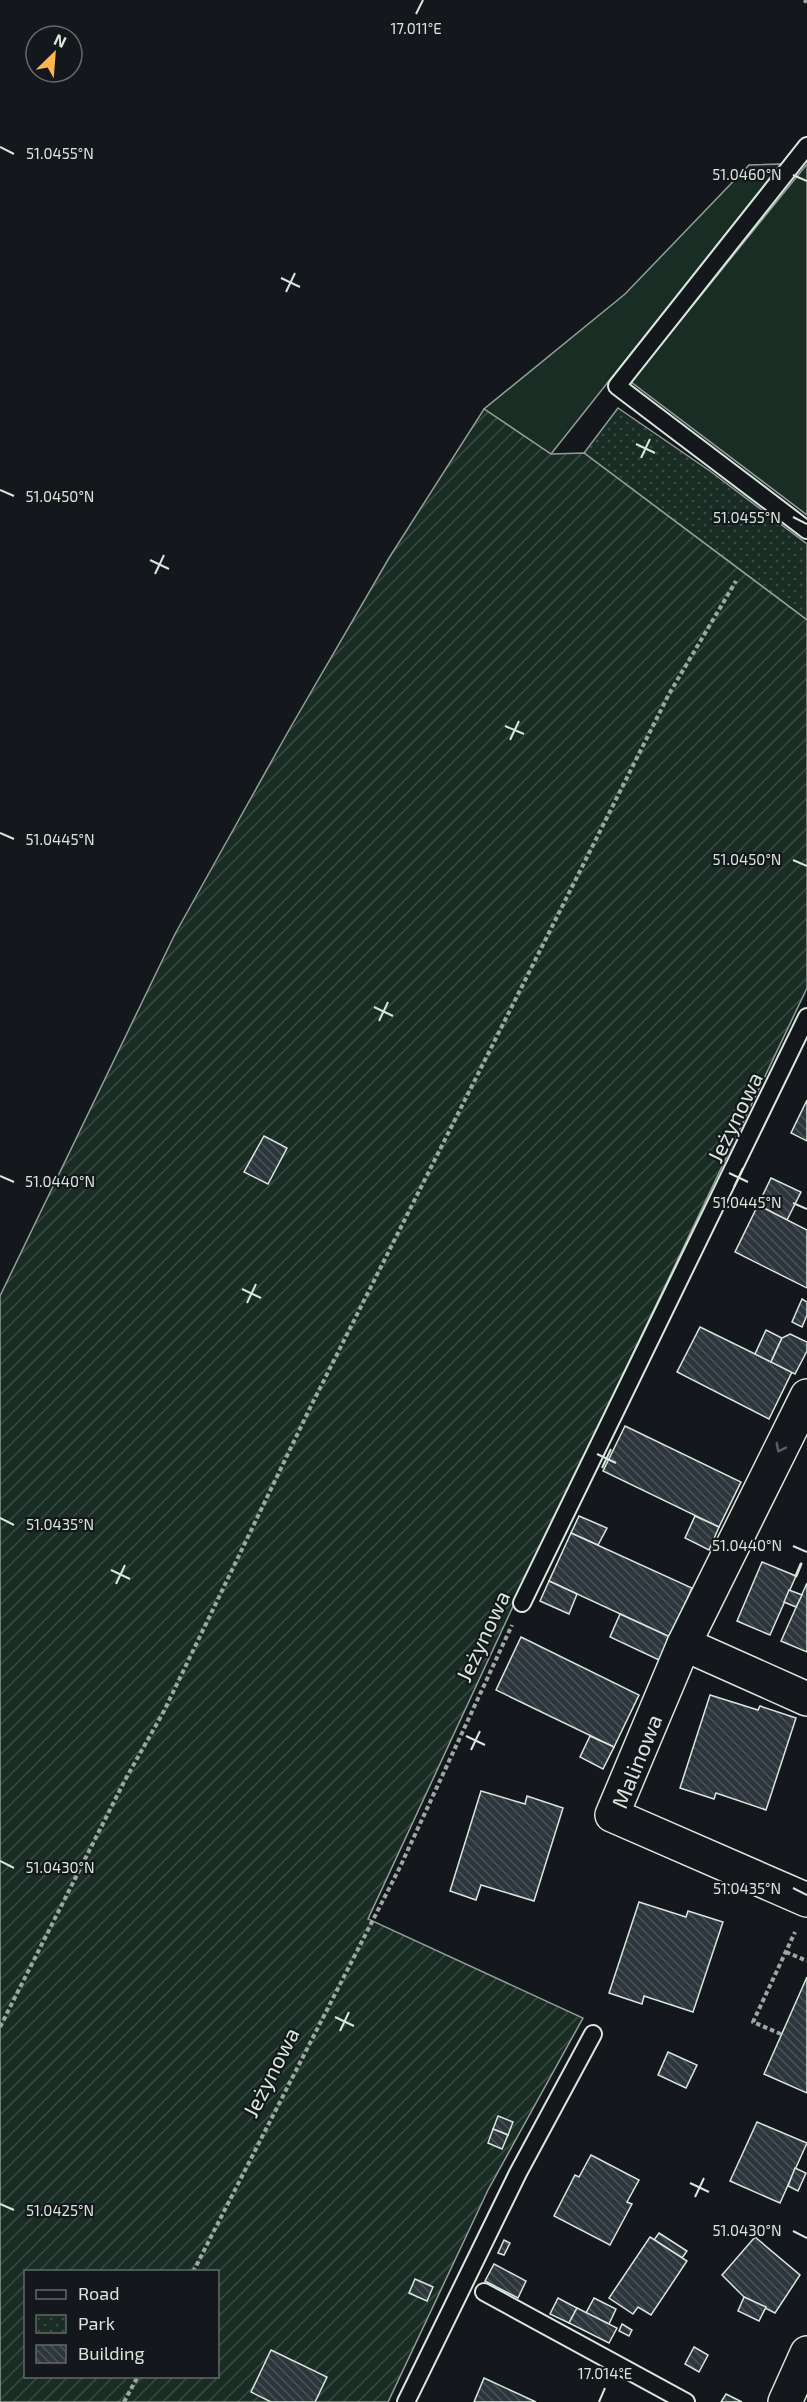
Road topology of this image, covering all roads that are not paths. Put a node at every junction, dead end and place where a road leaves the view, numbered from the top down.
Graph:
1 (807, 146) edge
2 (807, 530) edge
3 (807, 1017) edge
4 (807, 1396) edge
5 (522, 1603) road end
6 (684, 1644) junction
7 (807, 1699) edge
8 (803, 1912) edge
9 (593, 2034) dead end
10 (484, 2292) dead end
11 (807, 2353) edge
12 (405, 2402) edge
13 (686, 2402) edge
14 (785, 2402) edge

1 - 2 lane
3 - 5 lane, Jeżynowa
4 -> 6 street, Malinowa
6 - 7 street
6 - 8 street, Malinowa
9 - 12 lane
10 - 13 lane
11 - 14 street

